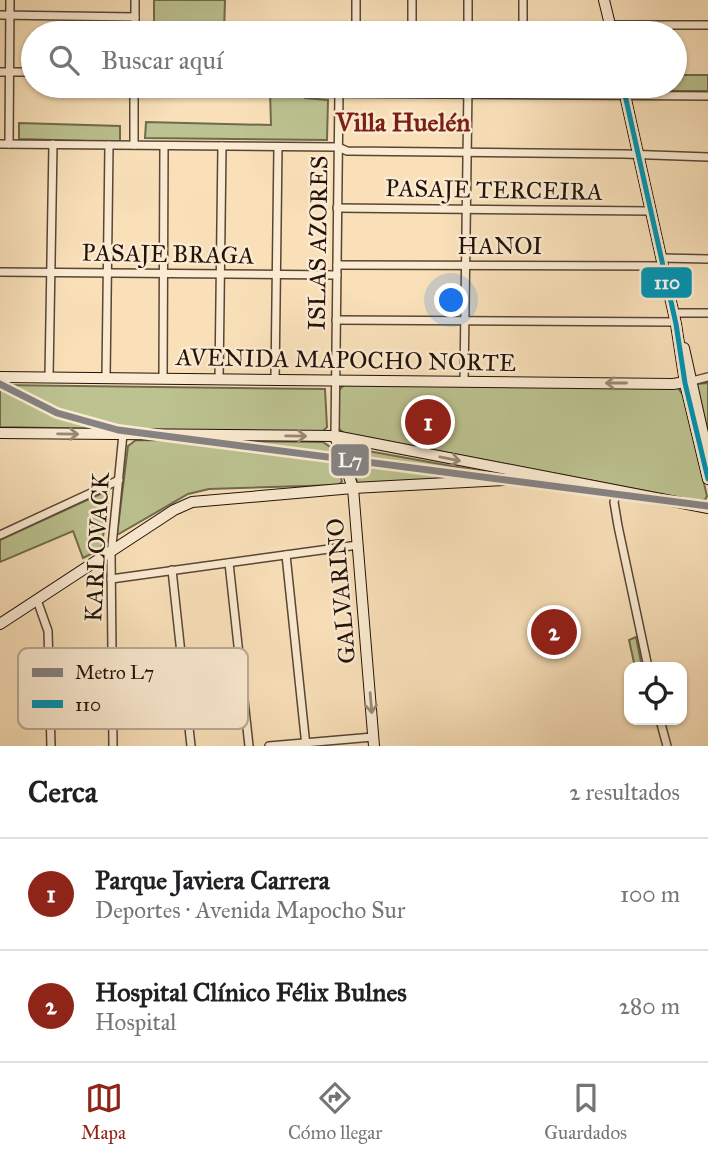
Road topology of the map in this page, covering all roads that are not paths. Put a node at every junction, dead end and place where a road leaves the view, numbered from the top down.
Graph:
1 (10, 0) edge
2 (135, 0) edge
3 (356, 0) edge
4 (412, 0) edge
5 (468, 0) edge
6 (523, 0) edge
7 (604, 0) edge
8 (0, 15) edge
9 (9, 16) junction
10 (135, 17) junction
11 (135, 21) edge
12 (355, 21) edge
13 (412, 21) edge
14 (468, 21) edge
15 (523, 21) edge
16 (609, 21) edge
17 (708, 25) edge
18 (687, 26) edge
19 (0, 72) edge
20 (9, 72) junction
21 (21, 72) edge
22 (687, 94) edge
23 (708, 96) edge
24 (134, 98) edge
25 (339, 98) edge
26 (468, 98) edge
27 (626, 98) edge
28 (4, 144) edge
29 (53, 144) junction
30 (109, 145) junction
31 (134, 145) junction
32 (164, 146) junction
33 (222, 146) junction
34 (278, 147) junction
35 (338, 147) junction
36 (467, 152) junction
37 (638, 155) junction
38 (708, 157) edge
39 (337, 208) junction
40 (466, 209) junction
41 (651, 211) junction
42 (708, 259) edge
43 (662, 262) junction
44 (337, 265) junction
45 (466, 265) junction
46 (0, 272) edge
47 (51, 272) junction
48 (107, 273) junction
49 (163, 273) junction
50 (220, 274) junction
51 (276, 275) junction
52 (337, 275) junction
53 (708, 313) edge
54 (336, 320) junction
55 (675, 320) junction
56 (465, 322) junction
57 (0, 377) edge
58 (49, 377) junction
59 (708, 377) edge
60 (106, 378) junction
61 (163, 379) junction
62 (219, 379) junction
63 (275, 380) junction
64 (335, 381) junction
65 (464, 382) junction
66 (688, 382) junction
67 (0, 433) edge
68 (124, 434) junction
69 (335, 436) junction
70 (707, 444) edge
71 (708, 456) edge
72 (530, 474) junction
73 (708, 479) edge
74 (119, 480) junction
75 (353, 488) junction
76 (617, 491) junction
77 (708, 508) edge
78 (0, 535) edge
79 (358, 545) junction
80 (112, 551) junction
81 (286, 555) junction
82 (229, 563) junction
83 (172, 570) junction
84 (111, 579) junction
85 (37, 600) junction
86 (0, 624) edge
87 (49, 648) edge
88 (112, 648) edge
89 (180, 648) edge
90 (238, 648) edge
91 (647, 662) edge
92 (661, 725) edge
93 (374, 742) edge
94 (306, 745) edge
95 (269, 746) edge
96 (667, 746) edge

1 - 9 street
2 - 10 street
3 - 12 street
4 - 13 street
5 - 14 street
6 - 15 street
7 - 16 main road
8 - 9 street
9 - 10 street
9 - 20 street
10 - 11 street
17 - 18 street
19 - 20 street
20 - 21 street
20 - 28 street
22 - 23 street
24 - 31 street
25 - 35 street, ISLAS AZORES
26 - 36 street
27 - 37 main road
28 - 29 street
29 - 30 street
29 - 47 street
30 - 31 street
30 - 48 street
31 - 32 street
32 - 33 street
32 - 49 street
33 - 34 street
33 - 50 street
34 - 35 street
34 - 51 street
35 - 36 street
35 - 39 street, ISLAS AZORES
36 - 37 street
36 - 40 street
37 - 38 street
37 - 41 main road
39 - 40 street, PASAJE TERCEIRA
39 - 44 street, ISLAS AZORES
40 - 41 street, PASAJE TERCEIRA
40 - 45 street
41 - 43 main road
42 - 43 street, HANOI
43 - 45 street, HANOI
43 - 55 main road
44 - 45 street, HANOI
44 - 52 street, ISLAS AZORES
45 - 56 street
46 - 47 street, PASAJE BRAGA
47 - 48 street, PASAJE BRAGA
47 - 58 street
48 - 49 street, PASAJE BRAGA
48 - 60 street
49 - 50 street, PASAJE BRAGA
49 - 61 street
50 - 51 street, PASAJE BRAGA
50 - 62 street
51 - 52 street, PASAJE BRAGA
51 - 63 street
52 - 54 street, ISLAS AZORES
53 - 55 street
54 - 56 street
54 - 64 street, ISLAS AZORES
55 - 56 street
55 - 66 main road
56 - 65 street
57 - 58 main road, AVENIDA MAPOCHO NORTE
58 - 60 main road, AVENIDA MAPOCHO NORTE
59 - 66 street
60 - 61 main road, AVENIDA MAPOCHO NORTE
61 - 62 main road, AVENIDA MAPOCHO NORTE
62 - 63 main road, AVENIDA MAPOCHO NORTE
63 - 64 main road, AVENIDA MAPOCHO NORTE
64 - 65 main road, AVENIDA MAPOCHO NORTE
64 - 69 street, ISLAS AZORES
66 -> 65 main road, AVENIDA MAPOCHO NORTE
66 - 70 main road
66 - 73 main road
67 -> 68 main road
68 -> 69 main road
68 - 74 street, KARLOVACK
69 -> 72 main road
69 - 75 main road, GALVARINO
70 - 71 main road
72 - 75 main road
72 - 76 main road
74 - 78 street
74 - 80 street, KARLOVACK
75 - 79 main road, GALVARINO
75 - 80 main road
76 - 77 main road
76 - 91 street
79 - 81 street
79 -> 93 main road, GALVARINO
80 - 84 street, KARLOVACK
80 - 85 main road
81 - 82 street
81 - 94 street
82 - 83 street
82 - 90 street
83 - 84 street
83 - 89 street
84 - 88 street, KARLOVACK
85 - 86 main road
85 - 87 street
92 - 96 street
93 - 94 street
94 - 95 street

